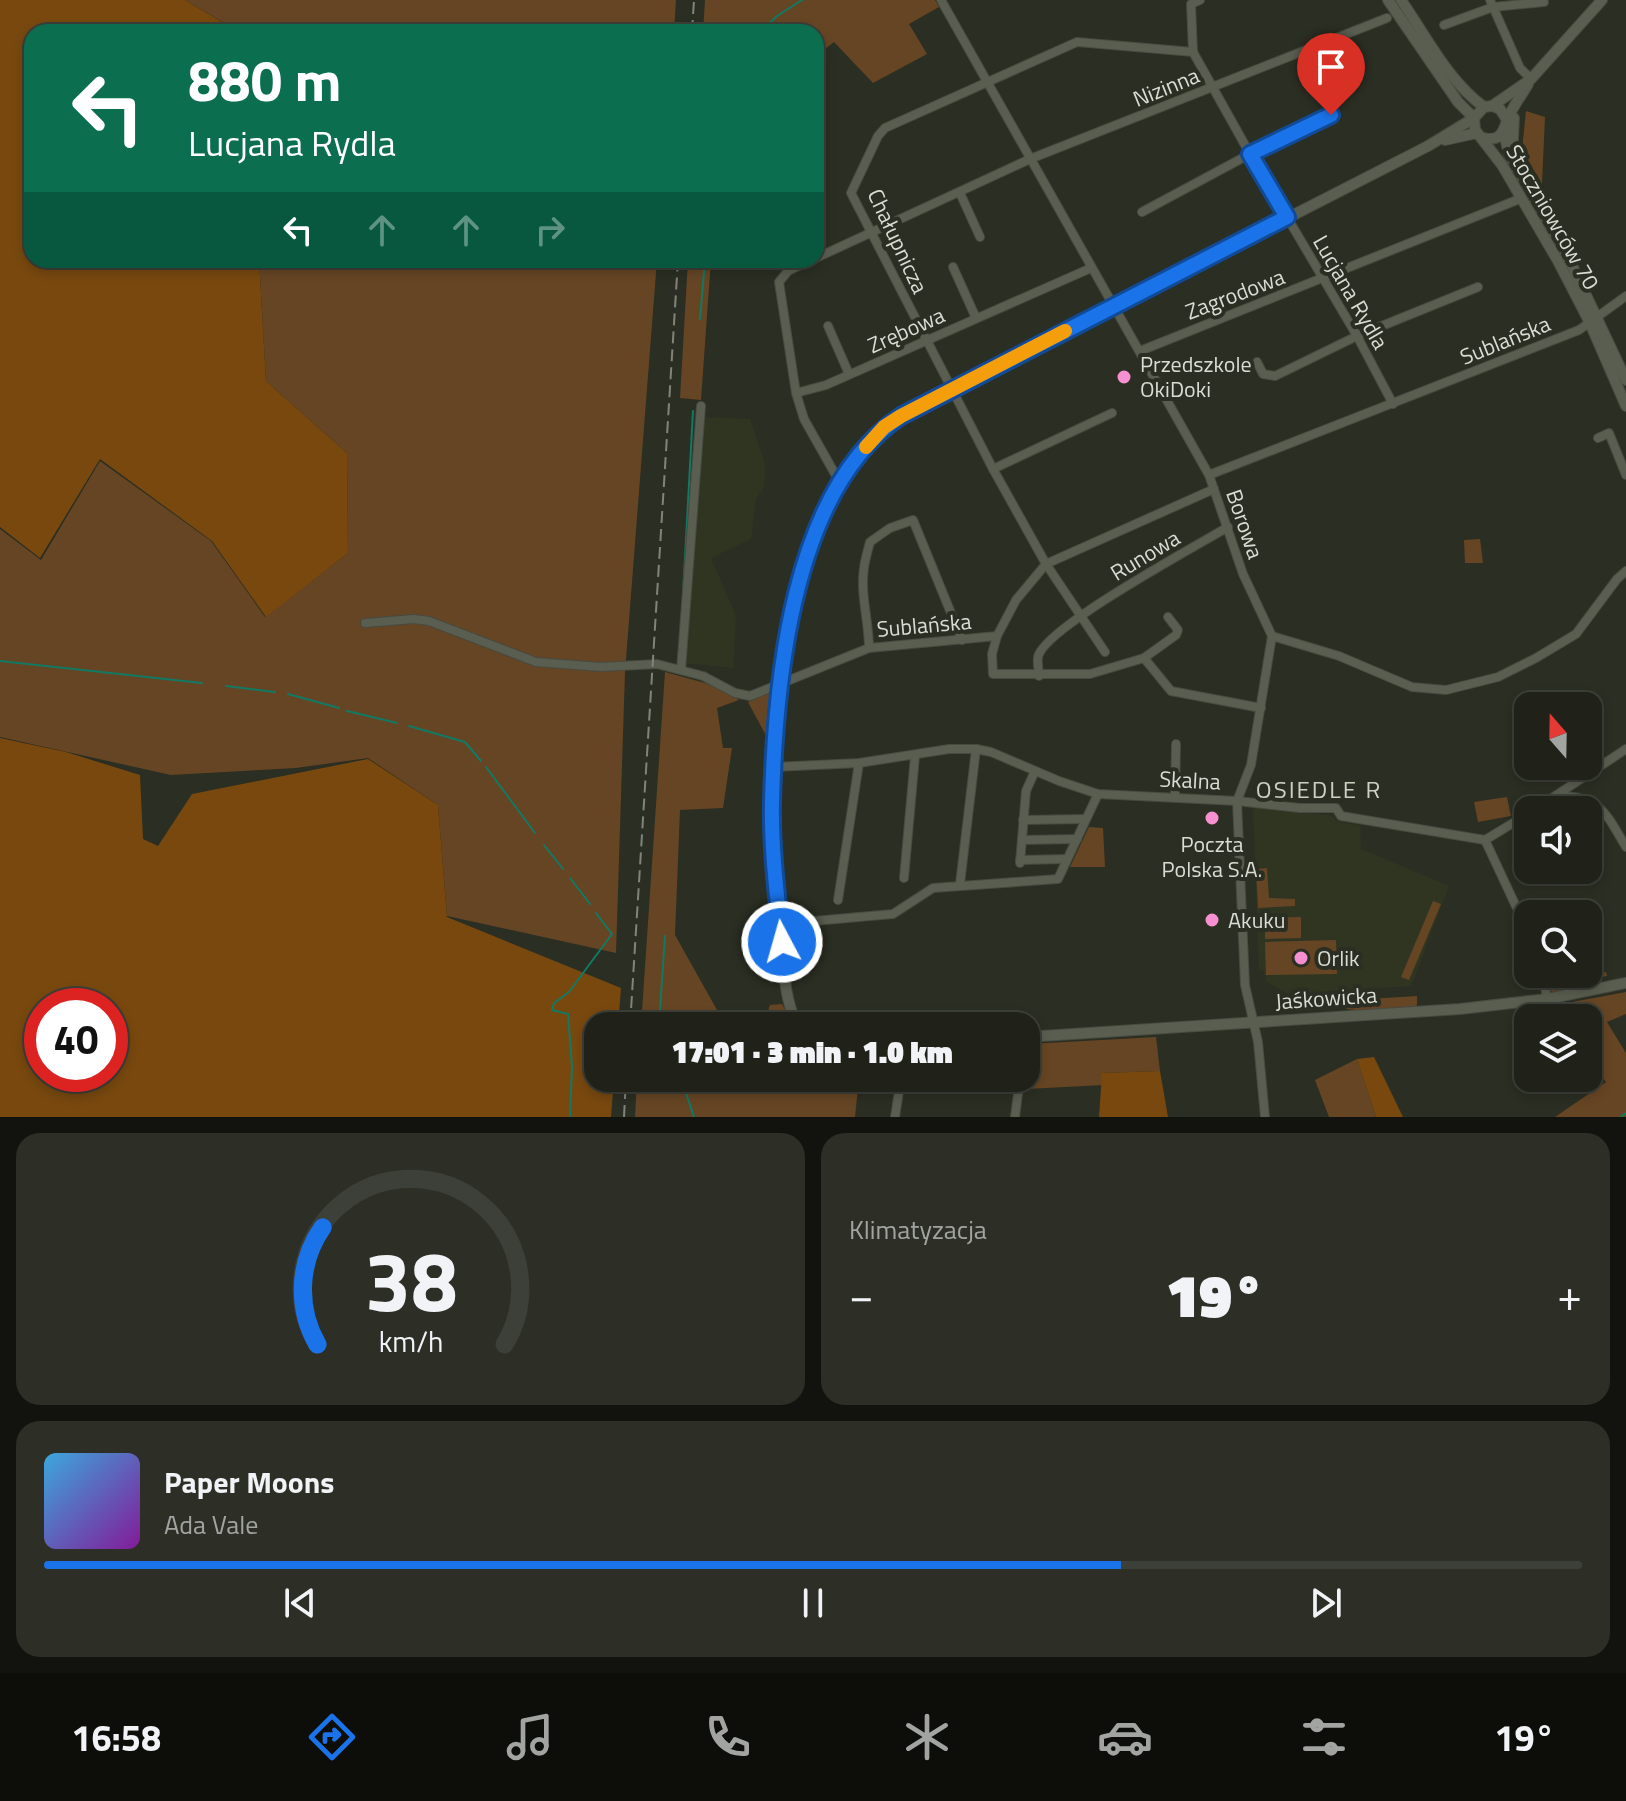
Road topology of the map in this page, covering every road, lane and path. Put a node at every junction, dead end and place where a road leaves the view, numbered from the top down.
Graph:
1 (941, 0) edge
2 (1200, 0) edge
3 (1388, 0) edge
4 (1401, 0) edge
5 (1602, 0) edge
6 (1192, 2) edge
7 (1544, 2) dead end
8 (1492, 4) edge
9 (1387, 18) dead end
10 (1444, 25) dead end
11 (1193, 52) junction
12 (1531, 79) junction
13 (988, 82) junction
14 (1215, 87) junction
15 (1458, 102) junction
16 (1516, 104) junction
17 (1488, 106) junction
18 (1331, 115) dead end
19 (1474, 118) junction
20 (1507, 120) junction
21 (1455, 130) junction
22 (1504, 133) junction
23 (1480, 136) junction
24 (1428, 146) junction
25 (1250, 154) junction
26 (1030, 159) junction
27 (1512, 159) junction
28 (960, 193) junction
29 (1522, 198) junction
30 (1142, 212) dead end
31 (1287, 217) junction
32 (871, 234) junction
33 (980, 237) dead end
34 (824, 254) edge
35 (953, 267) dead end
36 (794, 268) edge
37 (1091, 268) junction
38 (1324, 279) junction
39 (1478, 287) dead end
40 (1626, 296) edge
41 (1114, 306) junction
42 (976, 318) junction
43 (1594, 320) junction
44 (828, 326) dead end
45 (1357, 336) junction
46 (926, 340) junction
47 (1140, 351) junction
48 (1257, 362) dead end
49 (849, 374) junction
50 (1626, 380) edge
51 (951, 389) junction
52 (796, 393) junction
53 (1393, 404) junction
54 (701, 406) dead end
55 (1626, 406) edge
56 (1112, 413) dead end
57 (1598, 438) dead end
58 (993, 469) junction
59 (1209, 475) junction
60 (1626, 475) edge
61 (839, 481) junction
62 (1214, 489) junction
63 (1228, 527) junction
64 (1046, 564) junction
65 (1626, 571) edge
66 (1081, 615) junction
67 (1168, 617) dead end
68 (365, 623) dead end
69 (997, 636) junction
70 (1272, 636) junction
71 (962, 640) junction
72 (869, 648) junction
73 (1105, 652) dead end
74 (1144, 658) junction
75 (681, 670) junction
76 (1039, 676) junction
77 (782, 683) junction
78 (1261, 708) junction
79 (1176, 744) dead end
80 (976, 749) junction
81 (1626, 749) edge
82 (915, 756) junction
83 (859, 763) junction
84 (774, 767) junction
85 (1032, 770) junction
86 (1098, 794) junction
87 (1557, 796) edge
88 (1175, 798) junction
89 (1237, 801) junction
90 (1602, 811) edge
91 (1085, 819) junction
92 (1023, 820) junction
93 (1514, 822) edge
94 (1077, 839) junction
95 (1022, 840) junction
96 (1485, 840) junction
97 (1626, 847) edge
98 (1067, 859) junction
99 (904, 878) dead end
100 (960, 884) junction
101 (838, 900) dead end
102 (1514, 906) edge
103 (780, 924) junction
104 (1626, 983) edge
105 (1545, 988) edge
106 (1547, 999) junction
107 (793, 1012) edge
108 (1255, 1022) junction
109 (1040, 1036) edge
110 (899, 1092) edge
111 (1018, 1092) edge
112 (895, 1117) edge
113 (1015, 1117) edge
114 (1265, 1117) edge

1 - 13 street, Borowa
2 - 6 street
3 - 15 street
4 - 17 street
5 - 12 street
6 - 11 street
7 - 8 street
8 - 10 street
8 - 12 street
9 - 14 street, Nizinna
11 - 13 street
11 - 14 street, Lucjana Rydla
12 - 16 street
12 - 17 street
13 - 26 street, Borowa
13 - 32 street, Chałupnicza
14 - 25 street, Lucjana Rydla
14 - 26 street, Nizinna
15 - 19 street
15 - 21 street
16 - 20 street
16 - 27 street
17 - 19 street
17 - 20 street
18 - 25 street
19 - 21 street
19 - 23 street
20 - 22 street
21 - 24 street
22 - 23 street
22 - 27 street, Stoczniowców 70
23 - 24 street
23 - 29 street, Stoczniowców 70
24 - 31 street
25 - 30 street
25 - 31 street, Lucjana Rydla
26 - 28 street, Nizinna
26 - 37 street, Borowa
27 - 43 street, Stoczniowców 70
28 - 32 street, Nizinna
28 - 33 street
29 - 38 street, Zagrodowa
29 - 43 street, Stoczniowców 70
31 - 38 street, Lucjana Rydla
31 - 41 street
32 - 34 street, Nizinna
32 - 46 street, Chałupnicza
35 - 42 street, Zrębowa
36 - 52 street, Nizinna
37 - 41 street, Borowa
37 - 42 street, Zrębowa
38 - 45 street, Lucjana Rydla
38 - 47 street, Zagrodowa
39 - 45 street
40 - 43 street, Sublańska
41 - 47 street, Borowa
41 - 51 street
42 - 46 street, Zrębowa
43 - 50 street, Stoczniowców 70
43 - 53 street, Sublańska
43 - 55 street, Stoczniowców 70
44 - 49 street, Zrębowa
45 - 48 street
45 - 53 street, Lucjana Rydla
46 - 49 street, Zrębowa
46 - 51 street, Chałupnicza
47 - 59 street, Borowa
49 - 52 street, Zrębowa
51 - 58 street, Chałupnicza
51 - 61 street
52 - 61 street, Nizinna
53 - 59 street, Sublańska
54 - 75 street
56 - 58 street
57 - 60 street
58 - 64 street, Chałupnicza
59 - 62 street, Borowa
61 - 77 street
62 - 63 street, Borowa
62 - 64 street, Sublańska
63 - 66 street, Runowa
63 - 70 street, Borowa
64 - 66 street
64 - 69 street, Sublańska
65 - 70 street
66 - 73 street
66 - 76 street, Runowa
67 - 74 street
68 - 75 street, Sublańska
69 - 71 street, Sublańska
69 - 76 street
70 - 78 street
71 - 72 street, Sublańska
71 - 72 street
72 - 77 street, Sublańska
74 - 76 street
74 - 78 street
75 - 77 street, Sublańska
77 - 84 street
78 - 89 street
79 - 88 street
80 - 82 street, Skalna
80 - 85 street, Skalna
80 - 100 street
81 - 87 street
82 - 83 street, Skalna
82 - 99 street
83 - 84 street, Skalna
83 - 101 street
84 - 103 street
85 - 86 street, Skalna
85 - 92 street
86 - 88 street, Skalna
86 - 91 street
88 - 89 street, Skalna
89 - 96 street, Skalna
89 - 108 street
90 - 97 street
91 - 92 street
91 - 94 street
92 - 95 street
93 - 96 street
94 - 95 street
94 - 98 street
95 - 98 street
96 - 102 street
98 - 100 street
100 - 103 street
103 - 107 street
104 - 106 street, Jaśkowicka
105 - 106 street
106 - 108 street, Jaśkowicka
108 - 109 street, Jaśkowicka
108 - 114 street
110 - 112 street
111 - 113 street

